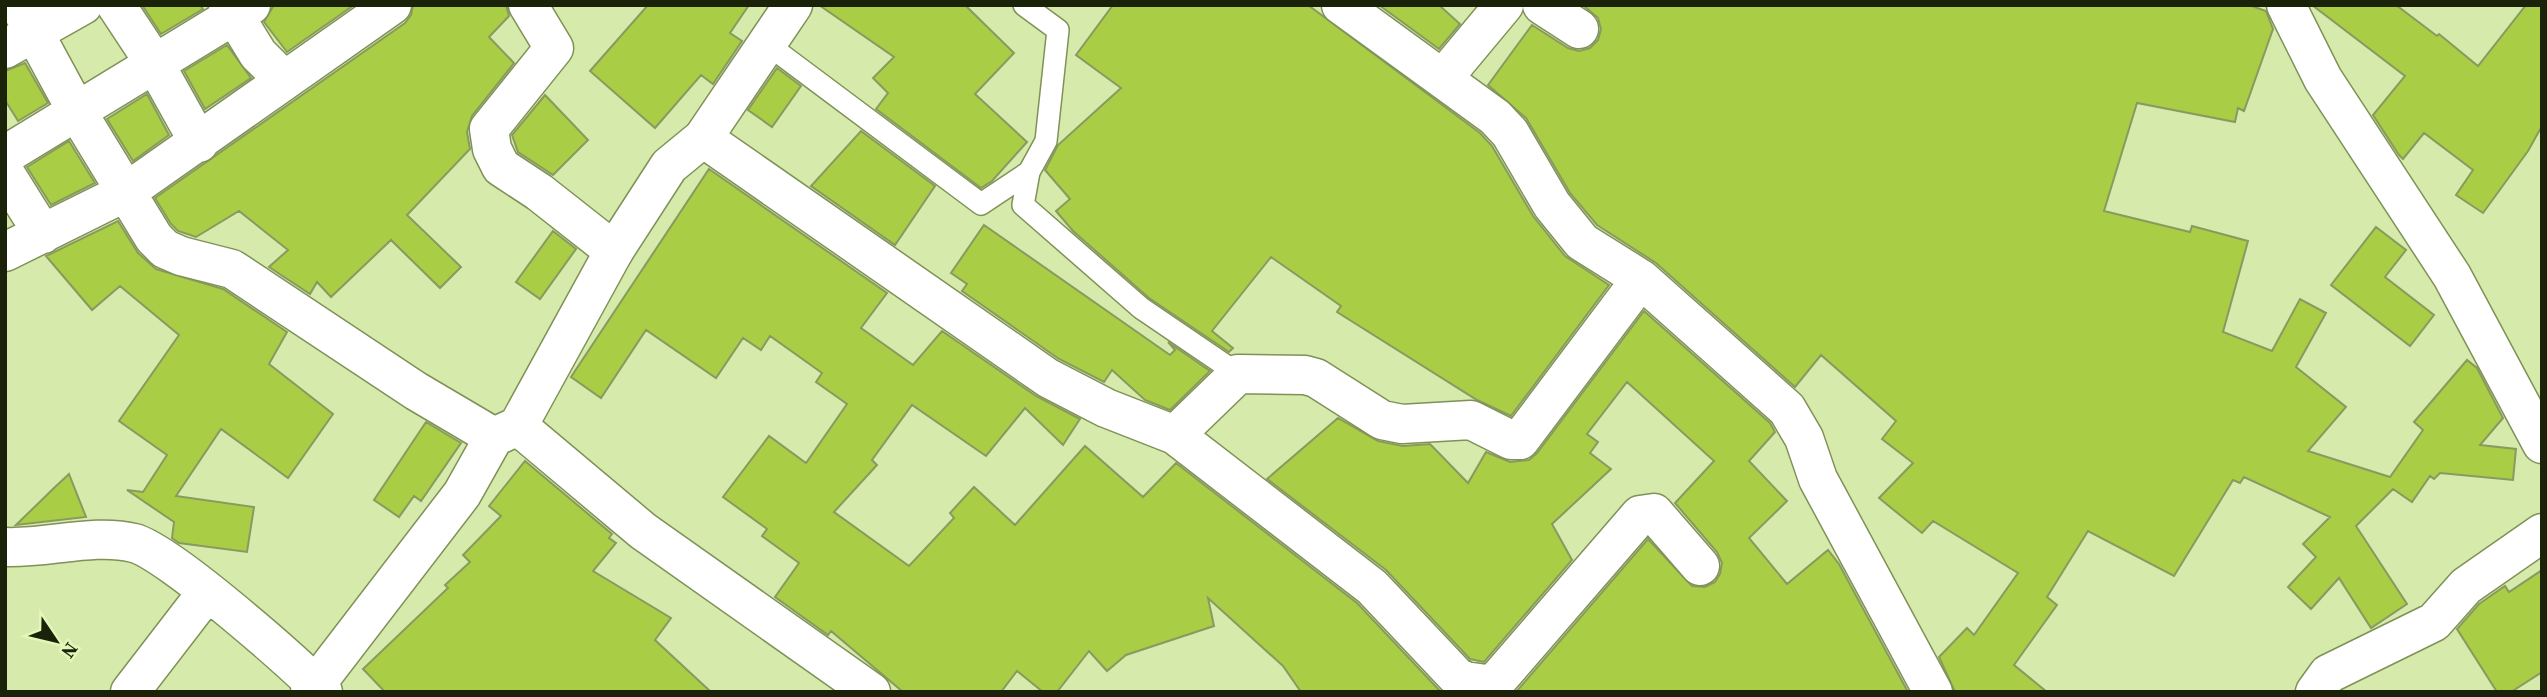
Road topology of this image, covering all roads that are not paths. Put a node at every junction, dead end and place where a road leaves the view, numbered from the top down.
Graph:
1 (83, 5) edge
2 (116, 5) edge
3 (393, 5) edge
4 (527, 5) edge
5 (793, 5) edge
6 (1024, 5) edge
7 (1341, 5) edge
8 (1504, 5) edge
9 (1542, 5) edge
10 (2286, 5) edge
11 (238, 9) edge
12 (19, 29) edge
13 (1579, 29) dead end
14 (767, 44) junction
15 (155, 64) junction
16 (1444, 77) junction
17 (284, 80) junction
18 (76, 110) junction
19 (703, 138) junction
20 (199, 143) junction
21 (5, 155) edge
22 (1029, 172) junction
23 (5, 173) edge
24 (126, 191) junction
25 (43, 234) junction
26 (614, 251) junction
27 (5, 252) edge
28 (1641, 279) junction
29 (1238, 374) junction
30 (506, 432) junction
31 (1175, 435) junction
32 (2542, 443) edge
33 (2542, 533) edge
34 (5, 547) edge
35 (1700, 566) dead end
36 (206, 592) junction
37 (316, 689) edge
38 (130, 692) edge
39 (871, 692) edge
40 (1933, 692) edge
41 (2315, 692) edge

1 - 12 street
2 - 15 street
3 - 17 street
4 - 26 street
5 - 14 street
6 - 22 lane
7 - 16 street
8 - 16 street
9 - 13 street
10 - 32 street
11 - 15 street
11 - 17 street
12 - 18 street
14 - 19 street
14 - 22 lane
15 - 18 street
15 - 20 street
16 - 28 street
17 - 20 street
18 - 21 street
18 - 24 street
19 - 26 street
19 - 31 street
20 - 24 street
22 - 29 lane
23 - 25 street
24 - 25 street
24 - 30 street
25 - 27 street
26 - 30 street
28 - 29 street
28 - 40 street
29 - 31 street
30 - 37 street
30 - 39 street
31 - 35 street
33 - 41 street
34 - 36 street
36 - 37 street
36 - 38 street

